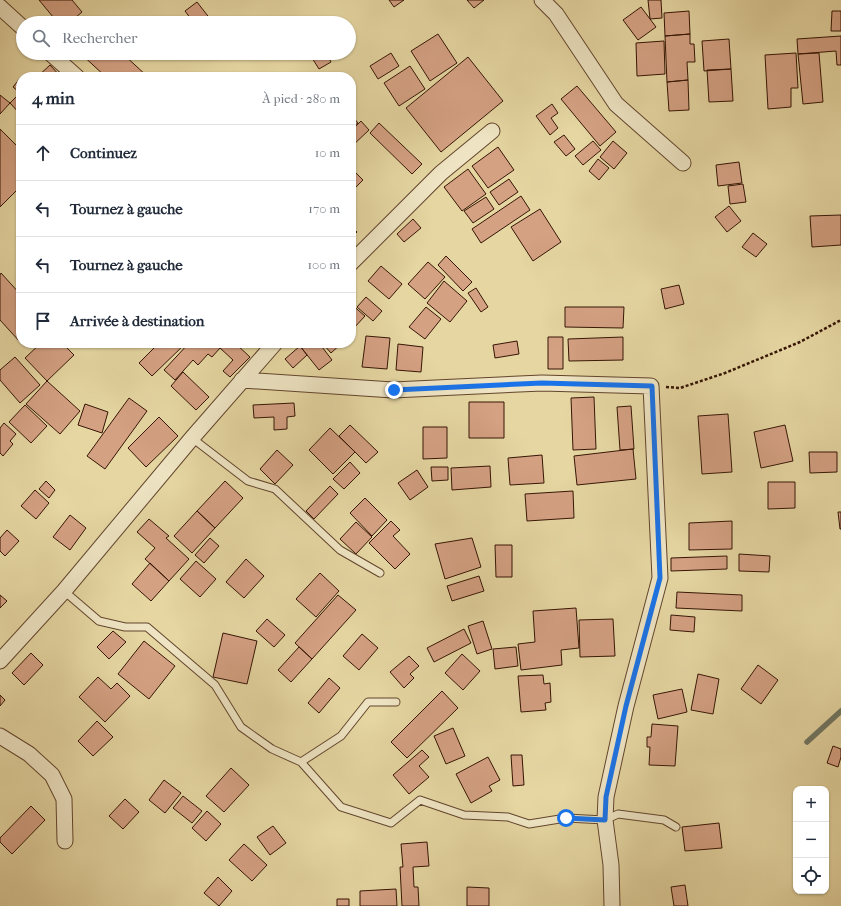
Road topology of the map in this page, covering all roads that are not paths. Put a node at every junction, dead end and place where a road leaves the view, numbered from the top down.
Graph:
1 (542, 0) edge
2 (0, 7) edge
3 (16, 22) edge
4 (58, 60) edge
5 (71, 72) edge
6 (492, 131) dead end
7 (683, 163) dead end
8 (356, 258) edge
9 (271, 348) edge
10 (242, 380) junction
11 (192, 438) junction
12 (380, 573) dead end
13 (64, 591) junction
14 (0, 661) edge
15 (396, 702) dead end
16 (0, 736) edge
17 (301, 762) junction
18 (605, 820) junction
19 (676, 827) dead end
20 (65, 841) dead end
21 (612, 906) edge

1 - 7 street
2 - 3 street
4 - 5 street
6 - 8 street
9 - 10 street
10 - 11 street
10 - 18 street
11 - 12 lane
11 - 13 street
13 - 14 street
13 - 17 lane
15 - 17 lane
16 - 20 street
17 - 18 lane
18 - 19 lane
18 - 21 street

